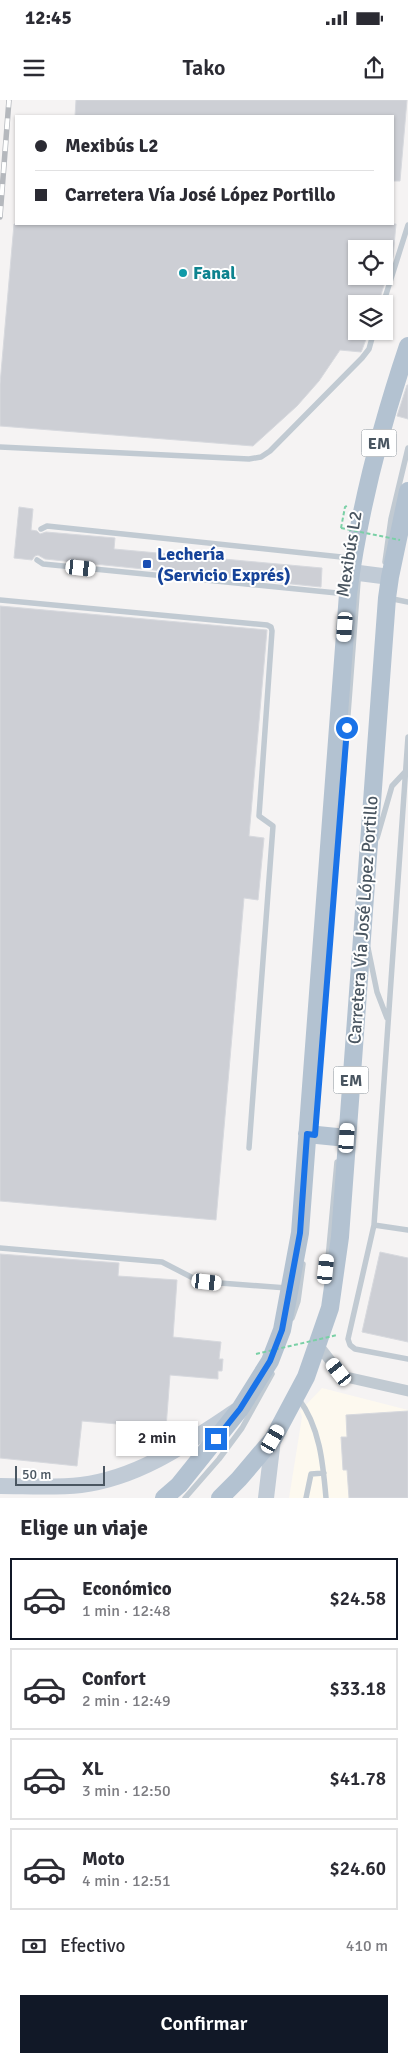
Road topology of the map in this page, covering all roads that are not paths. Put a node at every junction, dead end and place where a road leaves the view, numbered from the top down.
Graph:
1 (408, 225) edge
2 (386, 295) edge
3 (371, 340) edge
4 (408, 346) edge
5 (408, 365) edge
6 (0, 447) edge
7 (408, 448) edge
8 (380, 469) dead end
9 (408, 491) edge
10 (41, 529) dead end
11 (37, 560) dead end
12 (356, 567) junction
13 (386, 576) junction
14 (348, 594) junction
15 (387, 598) junction
16 (0, 600) edge
17 (408, 602) edge
18 (408, 737) edge
19 (406, 771) junction
20 (341, 800) dead end
21 (368, 861) junction
22 (358, 891) dead end
23 (363, 924) junction
24 (388, 1020) junction
25 (313, 1134) junction
26 (341, 1137) junction
27 (249, 1148) dead end
28 (338, 1156) dead end
29 (310, 1199) dead end
30 (374, 1225) junction
31 (408, 1230) edge
32 (307, 1236) dead end
33 (0, 1248) edge
34 (304, 1254) dead end
35 (290, 1288) junction
36 (325, 1288) dead end
37 (320, 1315) dead end
38 (283, 1346) dead end
39 (319, 1346) junction
40 (408, 1359) edge
41 (278, 1364) dead end
42 (408, 1391) edge
43 (297, 1397) junction
44 (240, 1409) junction
45 (269, 1436) junction
46 (324, 1474) junction
47 (0, 1486) edge
48 (0, 1493) edge
49 (51, 1498) edge
50 (164, 1498) edge
51 (185, 1498) edge
52 (211, 1498) edge
53 (220, 1498) edge
54 (266, 1498) edge
55 (306, 1498) edge
56 (326, 1498) edge

1 - 2 lane
3 - 6 lane
4 - 12 main road, EM
5 - 8 lane
7 - 13 lane, Mexibús L2
9 - 13 main road, Carretera Vía José López Portillo / EM
10 - 12 lane
11 - 14 lane
12 - 13 main road
12 - 14 main road, EM
12 - 20 lane, Mexibús L2
13 - 15 main road, Carretera Vía José López Portillo / EM
13 - 22 lane, Mexibús L2
14 - 25 main road, EM
15 - 17 lane
15 - 21 main road, Carretera Vía José López Portillo / EM
16 - 27 lane
18 - 19 lane
19 - 21 lane
19 - 24 lane
21 - 23 main road, Carretera Vía José López Portillo / EM
23 - 24 lane
23 - 26 main road, Carretera Vía José López Portillo / EM
24 - 30 lane
25 - 26 main road
25 - 35 main road, EM
26 - 39 main road, Carretera Vía José López Portillo / EM
28 - 36 lane
29 - 32 lane
30 - 31 lane
30 - 40 lane
33 - 35 lane
34 - 38 lane
35 - 44 main road, EM
37 - 45 lane
39 - 42 street
39 - 43 main road, Carretera Vía José López Portillo / EM
41 - 51 lane
43 - 45 main road, Carretera Vía José López Portillo / EM
43 - 46 lane
44 - 47 main road
44 - 50 main road, EM
45 - 52 lane
45 - 53 main road, Carretera Vía José López Portillo / EM
45 - 54 main road
46 - 55 lane
46 - 56 lane
48 - 49 main road

